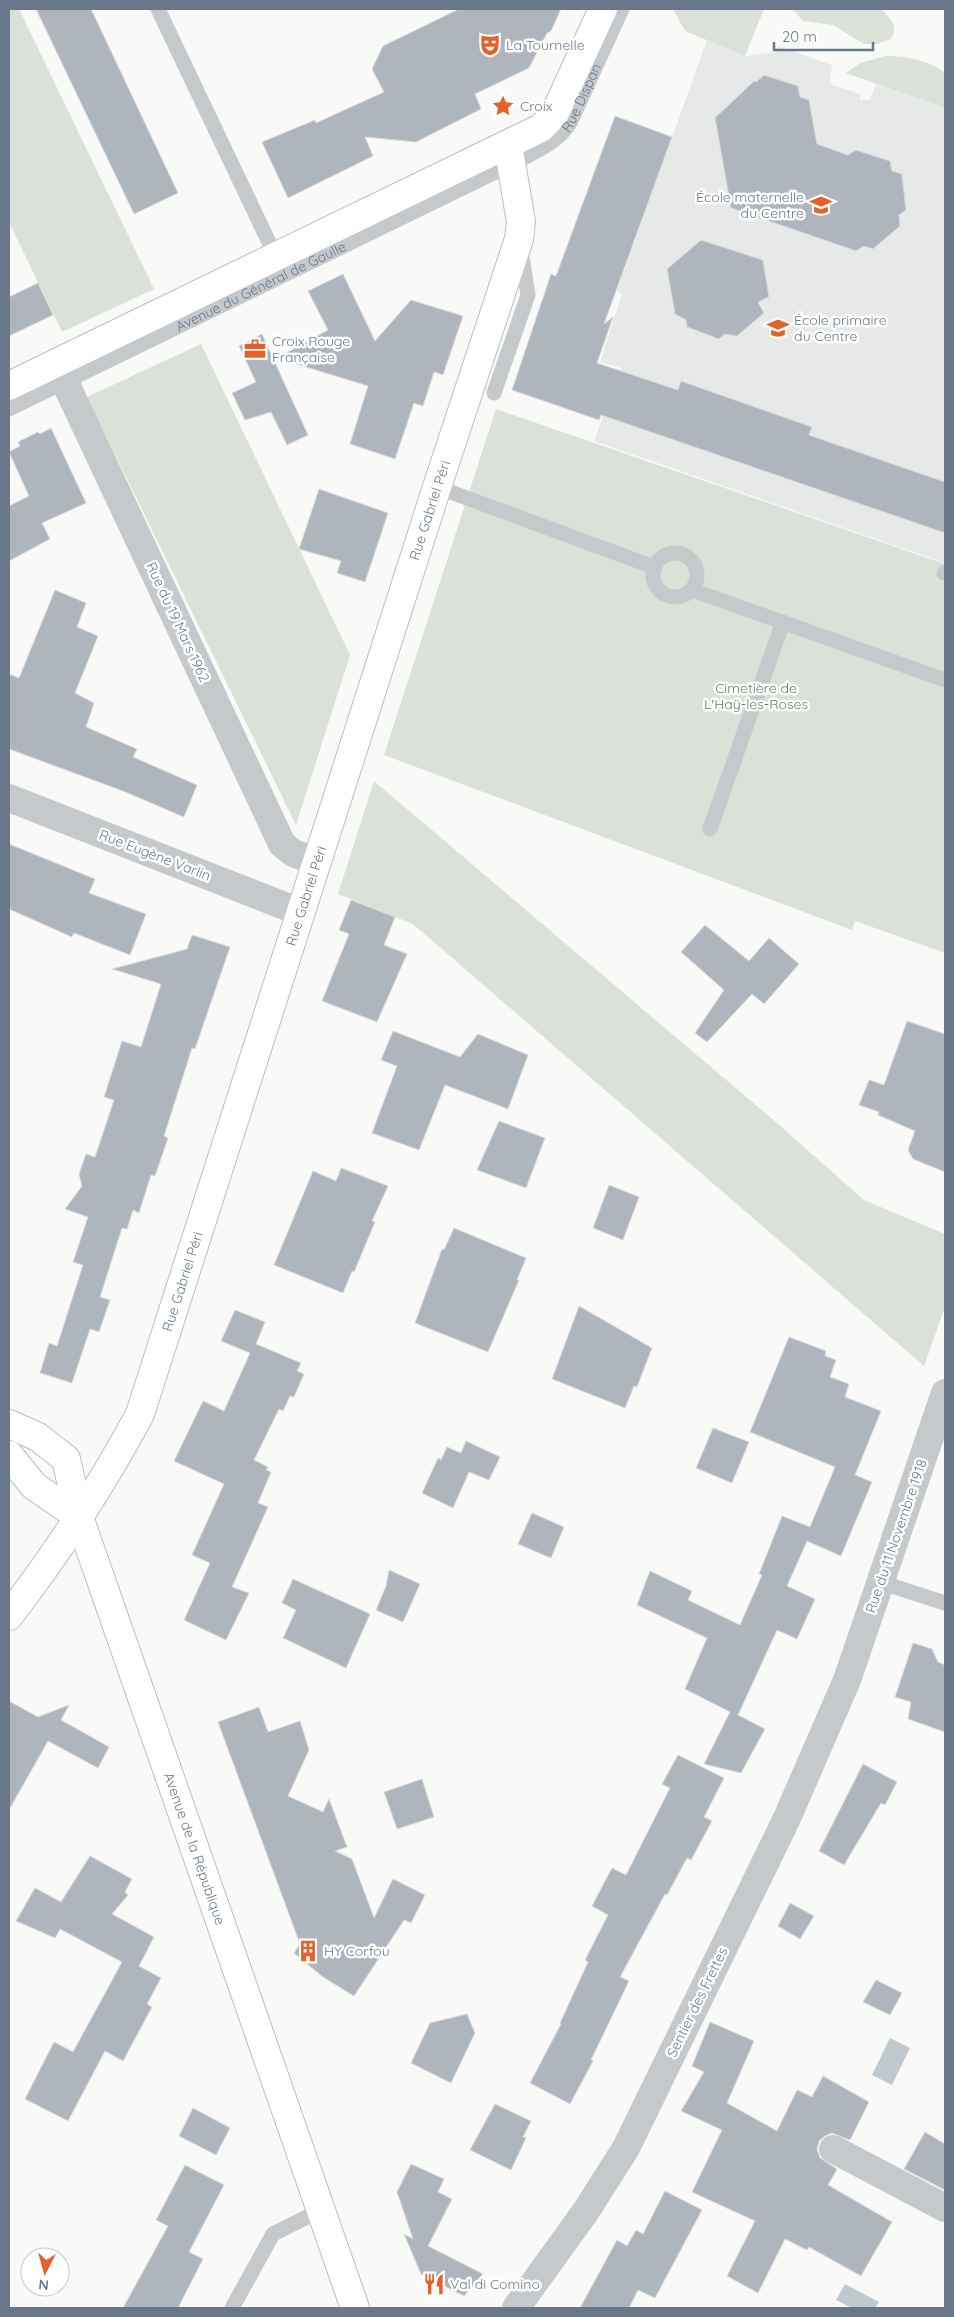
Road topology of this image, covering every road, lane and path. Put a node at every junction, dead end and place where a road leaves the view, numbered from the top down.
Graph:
1 (158, 9) edge
2 (603, 9) edge
3 (622, 9) edge
4 (510, 154) junction
5 (519, 239) junction
6 (276, 257) junction
7 (60, 373) junction
8 (9, 386) edge
9 (494, 393) dead end
10 (9, 409) edge
11 (437, 487) junction
12 (654, 567) junction
13 (692, 590) junction
14 (783, 622) junction
15 (945, 680) edge
16 (9, 798) edge
17 (710, 829) dead end
18 (318, 862) junction
19 (300, 912) junction
20 (945, 1393) edge
21 (9, 1424) edge
22 (9, 1455) edge
23 (79, 1517) junction
24 (880, 1582) junction
25 (945, 1603) edge
26 (9, 1616) edge
27 (848, 1680) joint
28 (833, 2149) dead end
29 (945, 2208) edge
30 (321, 2210) junction
31 (232, 2308) edge
32 (356, 2308) edge
33 (516, 2308) edge

1 - 6 lane
2 - 4 street, Rue Dispan
3 - 4 lane, Rue Dispan
4 - 5 street, Rue Gabriel Péri
4 - 6 street, Avenue du Général de Gaulle
4 - 7 lane, Avenue du Général de Gaulle
5 - 9 lane
5 - 11 street, Rue Gabriel Péri
6 - 7 street, Avenue du Général de Gaulle
7 - 8 street, Avenue du Général de Gaulle
7 - 10 lane, Avenue du Général de Gaulle
7 - 18 street, Rue du 19 Mars 1962
11 - 12 lane
11 - 18 street, Rue Gabriel Péri
12 - 13 lane
12 - 13 lane
13 - 14 lane
14 - 15 lane
14 - 17 lane
16 - 19 street, Rue Eugène Varlin
18 - 19 street, Rue Gabriel Péri
19 - 23 street, Rue Gabriel Péri
20 - 24 street, Rue du 11 Novembre 1918
21 - 23 street, Avenue de la République
22 - 23 street
23 - 26 street, Rue Gabriel Péri
23 - 30 street, Avenue de la République
24 - 25 lane
24 - 27 street, Rue du 11 Novembre 1918
27 - 33 street, Sentier des Frettes
28 - 29 street
30 - 31 lane
30 - 32 street, Avenue de la République

